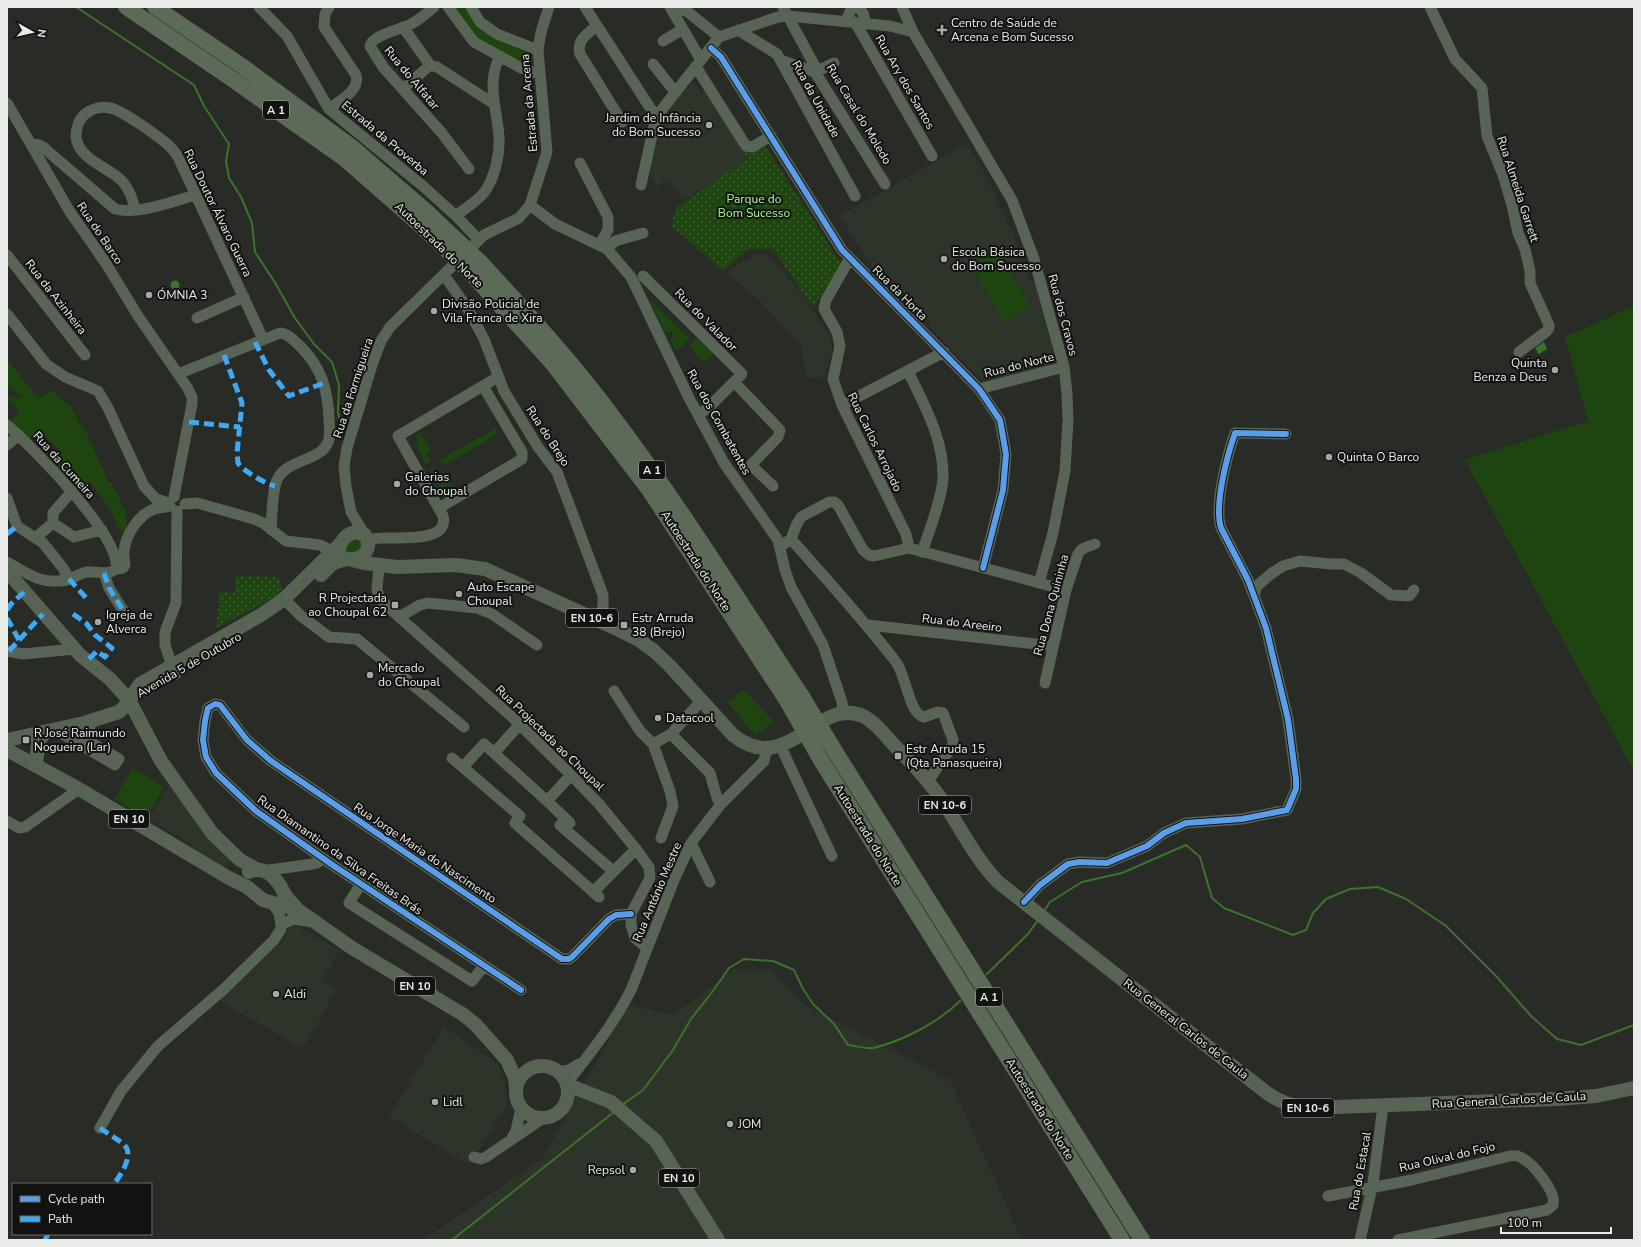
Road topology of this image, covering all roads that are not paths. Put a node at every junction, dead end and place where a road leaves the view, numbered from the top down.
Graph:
1 (126, 7) edge
2 (155, 7) edge
3 (329, 7) edge
4 (434, 7) edge
5 (448, 7) edge
6 (471, 7) edge
7 (549, 7) edge
8 (585, 7) edge
9 (670, 7) edge
10 (676, 7) edge
11 (852, 7) edge
12 (858, 7) edge
13 (1430, 7) edge
14 (264, 9) edge
15 (902, 9) edge
16 (786, 11) edge
17 (856, 22) junction
18 (596, 26) junction
19 (890, 26) junction
20 (403, 27) junction
21 (683, 30) junction
22 (738, 30) junction
23 (913, 32) junction
24 (719, 37) junction
25 (663, 40) dead end
26 (711, 48) junction
27 (538, 50) junction
28 (500, 56) junction
29 (780, 60) junction
30 (699, 63) junction
31 (834, 63) dead end
32 (653, 64) dead end
33 (430, 65) junction
34 (816, 72) junction
35 (539, 74) junction
36 (403, 89) junction
37 (675, 92) junction
38 (7, 103) edge
39 (494, 104) junction
40 (329, 109) junction
41 (656, 117) junction
42 (622, 122) dead end
43 (771, 136) junction
44 (32, 144) junction
45 (932, 156) dead end
46 (580, 163) dead end
47 (468, 169) dead end
48 (885, 184) dead end
49 (641, 185) dead end
50 (196, 195) junction
51 (855, 196) dead end
52 (530, 205) junction
53 (135, 210) junction
54 (456, 216) junction
55 (423, 218) junction
56 (642, 233) dead end
57 (479, 240) junction
58 (603, 247) junction
59 (7, 255) edge
60 (850, 258) junction
61 (444, 275) junction
62 (643, 276) dead end
63 (244, 297) junction
64 (7, 314) edge
65 (197, 318) dead end
66 (263, 339) junction
67 (944, 352) junction
68 (1519, 352) dead end
69 (85, 355) dead end
70 (1064, 367) junction
71 (908, 371) junction
72 (178, 374) junction
73 (498, 377) junction
74 (734, 382) junction
75 (483, 386) junction
76 (979, 389) junction
77 (842, 405) junction
78 (698, 415) junction
79 (7, 425) edge
80 (1286, 434) dead end
81 (19, 435) junction
82 (7, 445) edge
83 (773, 486) dead end
84 (72, 491) junction
85 (7, 498) edge
86 (175, 504) junction
87 (439, 508) junction
88 (351, 512) junction
89 (53, 523) junction
90 (102, 530) junction
91 (270, 530) junction
92 (35, 538) junction
93 (791, 539) junction
94 (367, 540) junction
95 (312, 544) junction
96 (1095, 544) dead end
97 (780, 547) junction
98 (909, 548) junction
99 (343, 551) junction
100 (922, 552) junction
101 (7, 562) edge
102 (321, 563) junction
103 (379, 565) junction
104 (983, 568) junction
105 (116, 569) junction
106 (7, 571) edge
107 (104, 573) junction
108 (69, 579) junction
109 (1039, 583) junction
110 (1066, 590) junction
111 (1414, 590) dead end
112 (1254, 595) junction
113 (287, 602) junction
114 (126, 615) dead end
115 (399, 618) junction
116 (598, 621) junction
117 (868, 625) junction
118 (537, 645) dead end
119 (1053, 646) junction
120 (7, 650) edge
121 (75, 650) junction
122 (174, 670) junction
123 (1045, 683) dead end
124 (614, 691) dead end
125 (793, 697) junction
126 (129, 700) junction
127 (702, 700) junction
128 (215, 704) joint
129 (843, 713) junction
130 (93, 721) junction
131 (520, 724) junction
132 (464, 727) dead end
133 (50, 732) junction
134 (671, 734) junction
135 (7, 740) edge
136 (653, 744) junction
137 (774, 747) junction
138 (7, 750) edge
139 (494, 753) junction
140 (452, 758) dead end
141 (36, 766) junction
142 (463, 767) junction
143 (571, 775) junction
144 (928, 781) junction
145 (79, 788) junction
146 (547, 801) junction
147 (721, 804) junction
148 (7, 820) edge
149 (661, 838) dead end
150 (691, 843) junction
151 (636, 849) junction
152 (832, 856) dead end
153 (322, 858) junction
154 (288, 866) junction
155 (256, 871) junction
156 (613, 872) junction
157 (221, 873) junction
158 (710, 882) dead end
159 (361, 884) junction
160 (247, 887) junction
161 (279, 896) junction
162 (1024, 902) junction
163 (631, 914) junction
164 (314, 922) junction
165 (281, 924) junction
166 (648, 948) junction
167 (484, 966) junction
168 (521, 990) dead end
169 (507, 1060) junction
170 (530, 1067) junction
171 (564, 1080) junction
172 (516, 1088) junction
173 (1634, 1088) edge
174 (565, 1105) junction
175 (1384, 1106) junction
176 (521, 1108) junction
177 (621, 1110) junction
178 (542, 1119) junction
179 (100, 1128) dead end
180 (511, 1141) junction
181 (474, 1157) dead end
182 (1372, 1188) junction
183 (1328, 1196) dead end
184 (718, 1240) edge
185 (1122, 1240) edge
186 (1142, 1240) edge
187 (1360, 1240) edge
188 (1398, 1240) edge

1 - 55 highway, Autoestrada do Norte / A 1
2 - 55 highway, Autoestrada do Norte / A 1
3 - 40 street
4 - 20 street, Rua do Alfatar
5 - 28 street
6 - 27 street
7 - 27 street, Estrada da Arcena
8 - 18 street
9 - 21 street
10 - 24 street
11 - 17 street
12 - 17 street, Rua Ary dos Santos
13 - 68 street, Rua Almeida Garrett
14 - 40 street, Estrada da Proverba
15 - 19 street
15 - 23 street, Rua dos Cravos
16 - 17 street
16 - 22 street
16 - 34 street, Rua Casal do Moledo
17 - 19 street
17 - 45 street, Rua Ary dos Santos
18 - 41 street
18 - 42 street
19 - 23 street
20 - 33 street
20 - 36 street, Rua do Alfatar
21 - 25 street
21 - 30 street
22 - 24 street
22 - 29 street, Rua da Unidade
23 - 70 street, Rua dos Cravos
24 - 26 street
26 - 30 street
26 - 43 street, Rua da Horta
27 - 35 street, Estrada da Arcena
28 - 35 street
28 - 39 street
29 - 34 street
29 - 51 street, Rua da Unidade
30 - 37 street
30 - 43 street
31 - 34 street
32 - 37 street
33 - 36 street
33 - 39 street
34 - 48 street, Rua Casal do Moledo
35 - 52 street, Estrada da Arcena
36 - 47 street, Rua do Alfatar
37 - 41 street
38 - 44 street, Rua do Barco
39 - 54 street
40 - 54 street, Estrada da Proverba
41 - 49 street
43 - 60 street, Rua da Horta
44 - 53 street
44 - 72 street, Rua do Barco
46 - 58 street
50 - 53 street
50 - 53 street, Rua Doutor Álvaro Guerra
50 - 63 street, Rua Doutor Álvaro Guerra
52 - 57 street, Estrada da Arcena
52 - 58 street, Rua dos Combatentes
54 - 57 street, Estrada da Proverba
55 - 125 highway, Autoestrada do Norte / A 1, bridge
56 - 58 street
57 - 61 street, Rua da Formigueira
58 - 78 street, Rua dos Combatentes
59 - 69 street, Rua da Azinheira
60 - 67 street, Rua da Horta
60 - 77 street, Rua Carlos Arrojado
61 - 73 street, Rua do Brejo
61 - 88 street, Rua da Formigueira
62 - 74 street, Rua do Valador
63 - 65 street
63 - 66 street, Rua Doutor Álvaro Guerra
64 - 86 street
66 - 72 street
66 - 91 street
67 - 71 street
67 - 76 street, Rua da Horta
70 - 76 street, Rua do Norte
70 - 109 street, Rua dos Cravos
71 - 77 street
71 - 100 street
72 - 86 street, Rua do Barco
73 - 75 street
73 - 116 street, Rua do Brejo
74 - 78 street
74 - 83 street
75 - 87 street
75 - 87 street
76 - 104 street, Rua da Horta
77 - 98 street, Rua Carlos Arrojado
78 - 97 street, Rua dos Combatentes
79 - 81 street, Rua da Cumeira
80 - 112 street
81 - 82 street
81 - 84 street, Rua da Cumeira
84 - 89 street
84 - 90 street, Rua da Cumeira
85 - 92 street
86 - 91 street
86 - 105 street
86 - 122 street, Rua do Barco
87 - 94 street
88 - 94 street, Rua da Formigueira
88 - 99 street, Rua da Formigueira
89 - 90 street
89 - 92 street
90 - 105 street, Rua da Cumeira
91 - 95 street
92 - 108 street
93 - 97 street
93 - 98 street
93 - 117 street
94 - 99 main road
94 - 99 main road
94 - 103 main road
95 - 99 street
95 - 102 street
96 - 110 street, Rua Dona Quininha
97 - 129 street, Rua dos Combatentes
98 - 100 street
99 - 102 main road, Avenida 5 de Outubro
99 - 103 main road, EN 10-6
99 - 113 main road, Avenida 5 de Outubro
100 - 104 street
101 - 108 street
102 - 113 main road, Avenida 5 de Outubro
103 - 115 street, Rua Projectada ao Choupal
103 - 116 main road, EN 10-6
104 - 109 street
105 - 107 street
106 - 121 main road
107 - 108 street
107 - 114 street
109 - 110 street
110 - 119 street, Rua Dona Quininha
111 - 112 street
112 - 162 street
113 - 122 main road, Avenida 5 de Outubro
113 - 132 street
115 - 118 street
115 - 131 street, Rua Projectada ao Choupal
116 - 127 main road, EN 10-6
117 - 119 street, Rua do Areeiro
117 - 144 street
119 - 123 street, Rua Dona Quininha
120 - 121 street
121 - 126 main road
122 - 126 main road, Avenida 5 de Outubro
124 - 136 street
125 - 185 highway, Autoestrada do Norte / A 1, bridge
125 - 186 highway, Autoestrada do Norte / A 1, bridge
126 - 130 main road, Avenida 5 de Outubro
126 - 155 main road
127 - 134 street
127 - 137 main road, EN 10-6
128 - 153 street, Rua Diamantino da Silva Freitas Brás
128 - 163 street, Rua Jorge Maria do Nascimento
129 - 137 main road
129 - 144 main road, Rua General Carlos de Caula / EN 10-6
130 - 133 main road, Avenida 5 de Outubro
130 - 133 street
131 - 139 street
131 - 143 street, Rua Projectada ao Choupal
133 - 135 main road, Avenida 5 de Outubro
133 - 141 main road
134 - 136 street
134 - 147 street
136 - 149 street
137 - 147 street, Rua António Mestre
137 - 152 street
138 - 141 main road, EN 10
139 - 142 street
139 - 146 street
140 - 142 street
141 - 145 main road, EN 10
142 - 156 street
143 - 146 street
143 - 151 street, Rua Projectada ao Choupal
144 - 162 main road, Rua General Carlos de Caula / EN 10-6
145 - 148 street
145 - 157 main road, EN 10
146 - 156 street
147 - 150 street, Rua António Mestre
150 - 158 street
150 - 166 street, Rua António Mestre
151 - 156 street
151 - 163 street, Rua Projectada ao Choupal
153 - 154 street
153 - 159 street, Rua Diamantino da Silva Freitas Brás
154 - 155 street
154 - 161 street
155 - 157 main road
155 - 160 main road
155 - 161 main road
157 - 160 main road
159 - 167 street, Rua Diamantino da Silva Freitas Brás
159 - 167 street
160 - 161 main road
161 - 164 main road, EN 10
161 - 165 street
162 - 175 main road, Rua General Carlos de Caula / EN 10-6
163 - 166 street
164 - 165 street
164 - 169 main road, EN 10
165 - 179 street
166 - 171 street, Rua António Mestre
167 - 168 street, Rua Diamantino da Silva Freitas Brás
169 - 170 main road, EN 10
169 - 172 main road, EN 10
170 - 171 main road, EN 10
170 - 172 main road
171 - 174 main road
171 - 177 main road, EN 10
172 - 176 main road, EN 10
173 - 175 main road, Rua General Carlos de Caula / EN 10-6
174 - 177 main road, EN 10
174 - 178 main road, EN 10
175 - 182 street, Rua do Estacal
176 - 178 main road
176 - 180 street
177 - 184 main road, EN 10
178 - 180 street
180 - 181 street
182 - 183 street, Rua Olival do Fojo
182 - 187 street, Rua do Estacal
182 - 188 street, Rua Olival do Fojo

